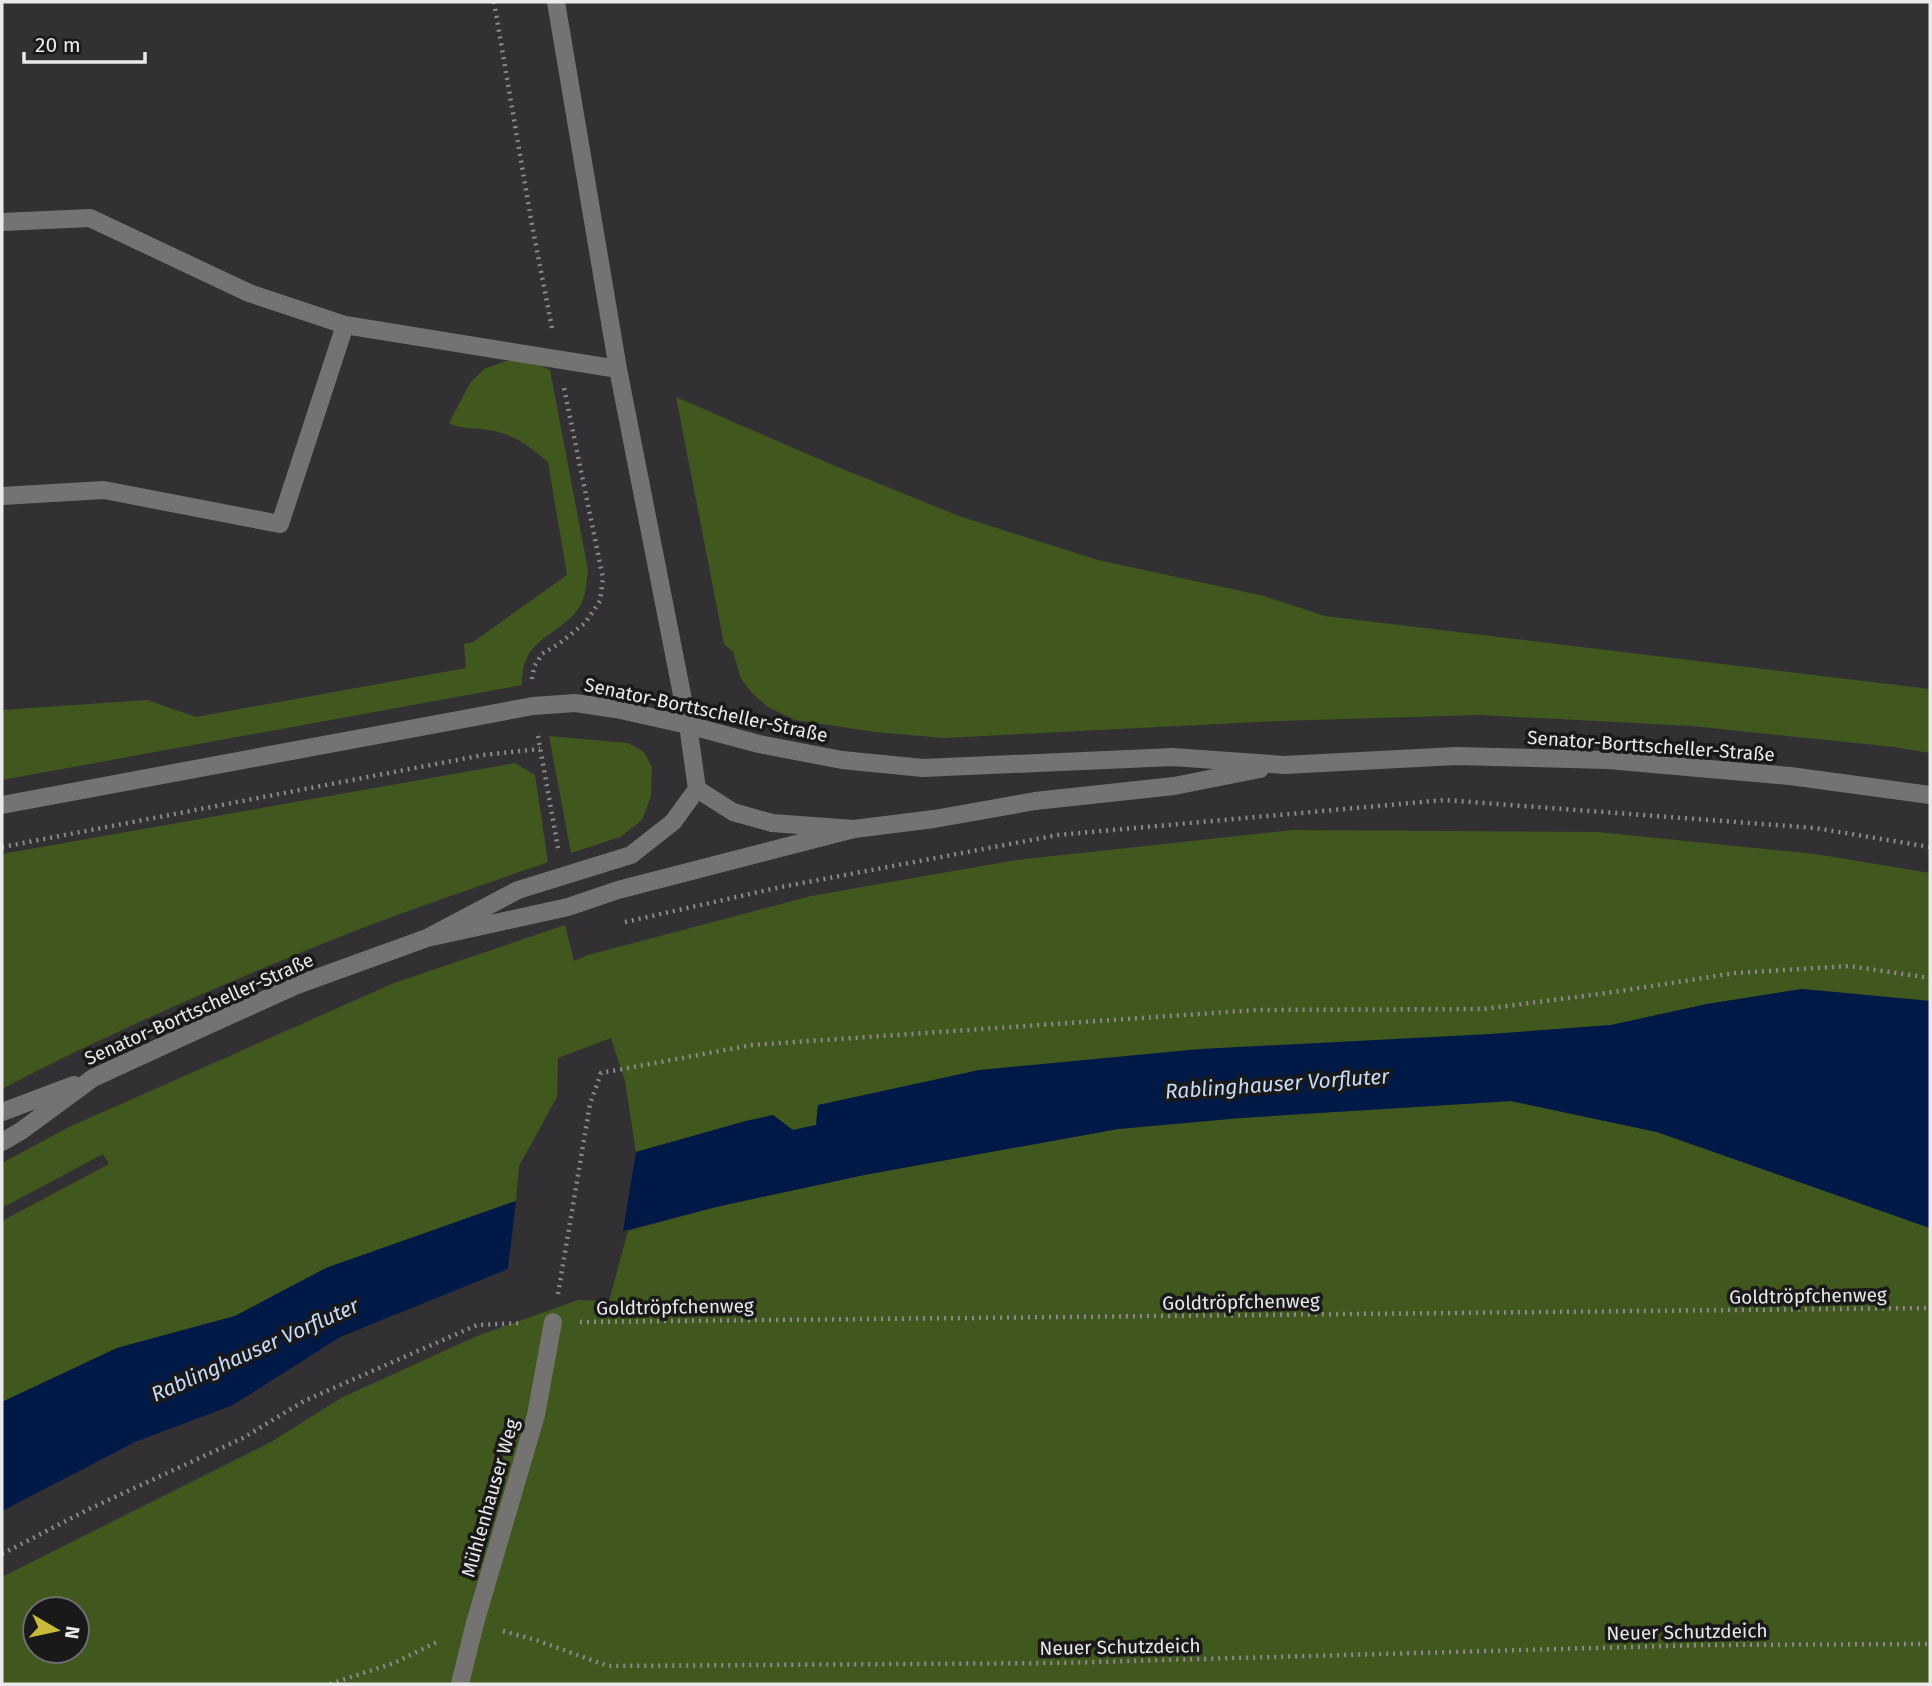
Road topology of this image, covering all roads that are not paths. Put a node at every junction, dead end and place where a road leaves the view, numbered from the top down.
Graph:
1 (556, 2) edge
2 (2, 222) edge
3 (345, 325) junction
4 (618, 369) junction
5 (2, 496) edge
6 (688, 725) junction
7 (1284, 765) junction
8 (697, 789) junction
9 (1930, 794) edge
10 (2, 805) edge
11 (854, 829) junction
12 (427, 938) junction
13 (93, 1078) junction
14 (2, 1112) edge
15 (2, 1142) edge
16 (553, 1322) road end
17 (460, 1684) edge

1 - 4 street
2 - 3 street
3 - 4 street
3 - 5 street
4 - 6 street
6 - 7 street, Senator-Borttscheller-Straße
6 - 8 street
6 - 10 street, Senator-Borttscheller-Straße
7 - 9 street, Senator-Borttscheller-Straße
7 - 11 street, Senator-Borttscheller-Straße
8 - 11 street
8 - 12 street, Senator-Borttscheller-Straße
11 - 12 street, Senator-Borttscheller-Straße
12 - 13 street, Senator-Borttscheller-Straße
13 - 14 street
13 - 15 street, Senator-Borttscheller-Straße
16 - 17 street, Mühlenhauser Weg

